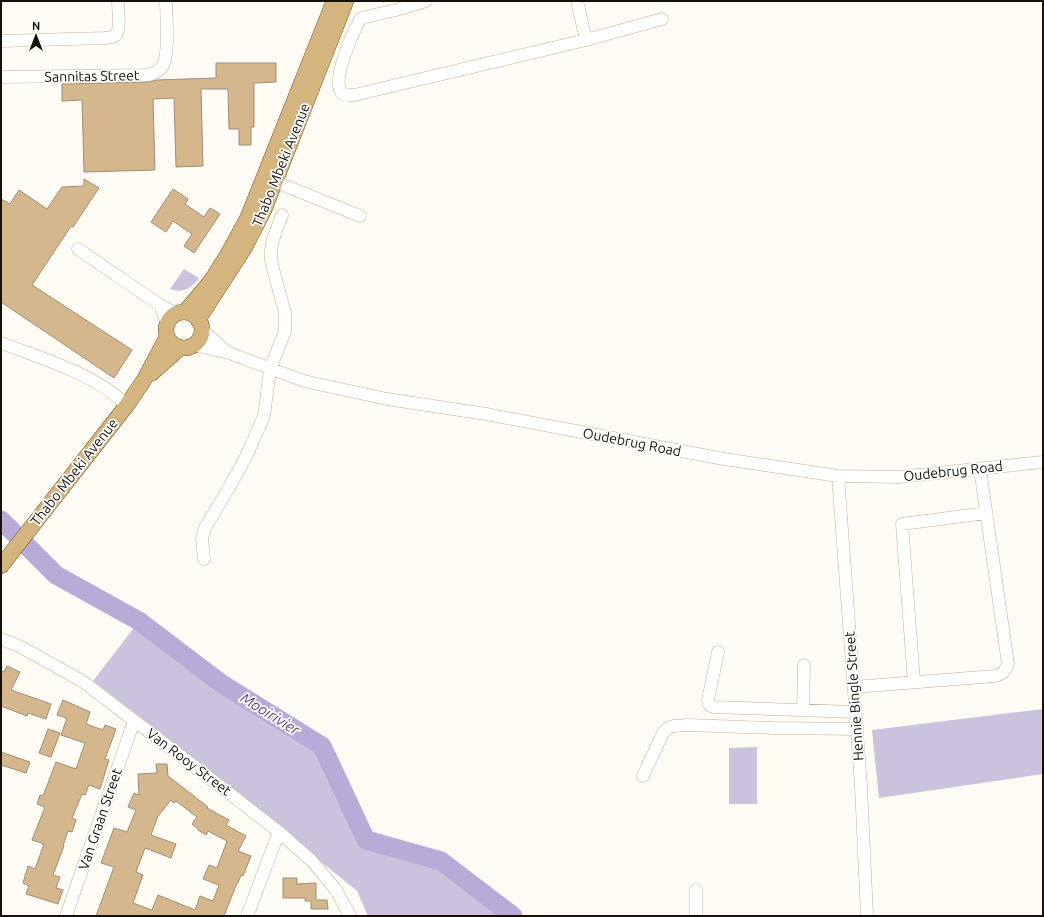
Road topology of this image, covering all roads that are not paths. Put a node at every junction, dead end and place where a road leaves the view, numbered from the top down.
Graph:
1 (118, 1) edge
2 (166, 1) edge
3 (334, 1) edge
4 (346, 1) edge
5 (426, 1) edge
6 (577, 1) edge
7 (662, 19) dead end
8 (586, 40) junction
9 (1, 41) edge
10 (1, 77) edge
11 (276, 182) junction
12 (282, 215) dead end
13 (360, 216) dead end
14 (78, 249) dead end
15 (174, 322) junction
16 (200, 325) junction
17 (1, 343) edge
18 (186, 346) junction
19 (229, 353) junction
20 (270, 369) junction
21 (144, 380) junction
22 (126, 405) junction
23 (1043, 462) edge
24 (980, 469) junction
25 (838, 476) junction
26 (986, 513) junction
27 (204, 559) dead end
28 (2, 565) edge
29 (1, 638) edge
30 (718, 652) dead end
31 (804, 665) dead end
32 (914, 682) junction
33 (854, 686) junction
34 (803, 710) junction
35 (855, 712) junction
36 (134, 721) junction
37 (857, 729) junction
38 (643, 776) dead end
39 (279, 832) junction
40 (696, 890) dead end
41 (66, 916) edge
42 (247, 916) edge
43 (350, 916) edge
44 (696, 916) edge
45 (867, 916) edge

1 - 9 street
2 - 10 street, Sannitas Street
3 - 15 main road, Thabo Mbeki Avenue
4 - 11 main road, Thabo Mbeki Avenue
5 - 8 street
6 - 8 street
7 - 8 street
11 - 13 street
11 - 16 main road, Thabo Mbeki Avenue
12 - 20 street
14 - 15 street
15 - 16 main road
15 - 18 main road
15 - 21 main road, Thabo Mbeki Avenue
16 - 18 main road
16 - 19 street, Oudebrug Road
17 - 22 street
18 - 19 street, Oudebrug Road
18 - 21 main road, Thabo Mbeki Avenue
19 - 20 street, Oudebrug Road
20 - 25 street, Oudebrug Road
20 - 27 street
21 - 22 main road, Thabo Mbeki Avenue
22 - 28 main road, Thabo Mbeki Avenue
23 - 24 street, Oudebrug Road
24 - 25 street, Oudebrug Road
24 - 26 street
25 - 33 street, Hennie Bingle Street
26 - 32 street
26 - 32 street
29 - 36 street, Van Rooy Street
30 - 34 street
31 - 34 street
32 - 33 street
33 - 35 street, Hennie Bingle Street
34 - 35 street
35 - 37 street, Hennie Bingle Street
36 - 39 street, Van Rooy Street
36 - 41 street, Van Graan Street
37 - 38 street
37 - 45 street, Hennie Bingle Street
39 - 42 street
39 - 43 street, Van Rooy Street
40 - 44 street

